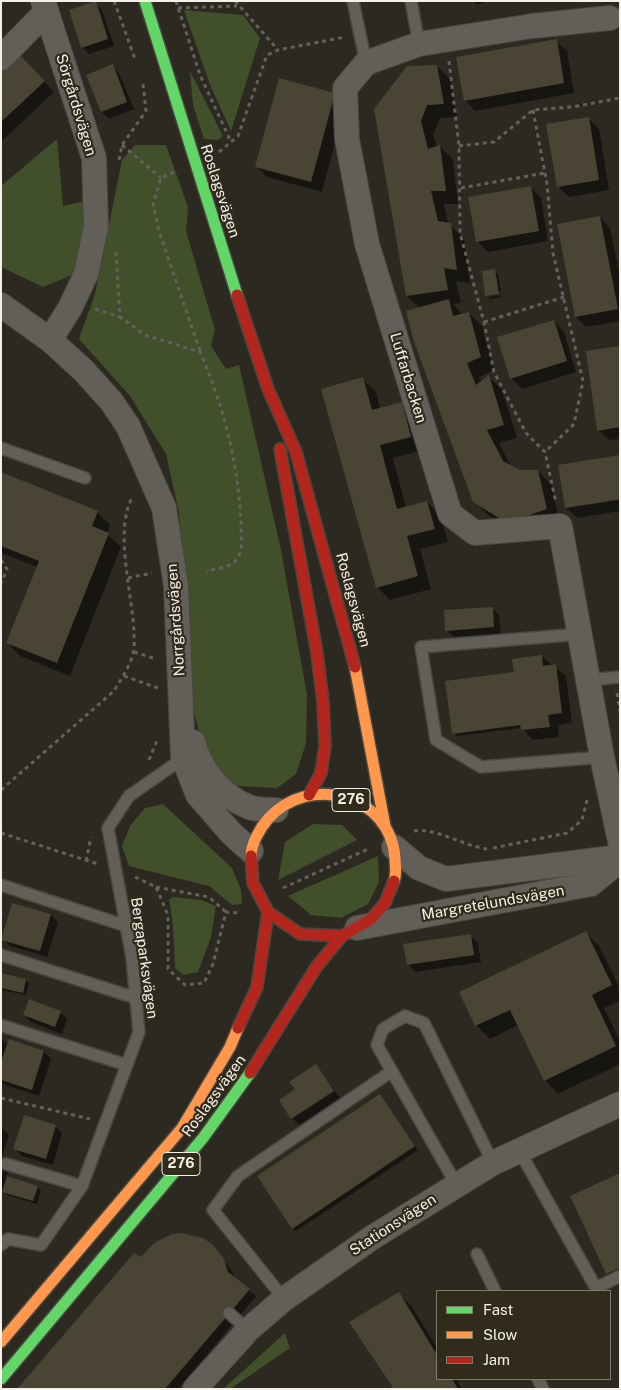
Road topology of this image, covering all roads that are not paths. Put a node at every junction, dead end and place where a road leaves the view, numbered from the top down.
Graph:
1 (144, 1) edge
2 (353, 1) edge
3 (411, 1) edge
4 (44, 6) edge
5 (615, 20) edge
6 (419, 44) junction
7 (1, 58) edge
8 (366, 63) junction
9 (1, 305) edge
10 (50, 340) junction
11 (268, 389) junction
12 (1, 448) edge
13 (85, 478) dead end
14 (581, 634) junction
15 (620, 677) edge
16 (588, 680) junction
17 (189, 756) junction
18 (602, 757) junction
19 (309, 795) junction
20 (276, 810) junction
21 (384, 840) junction
22 (620, 841) edge
23 (251, 851) junction
24 (620, 859) edge
25 (1, 885) edge
26 (268, 912) junction
27 (126, 926) junction
28 (349, 932) junction
29 (1, 955) edge
30 (136, 998) junction
31 (3, 1026) dead end
32 (126, 1065) junction
33 (392, 1071) junction
34 (620, 1104) edge
35 (519, 1150) junction
36 (493, 1163) junction
37 (6, 1164) dead end
38 (456, 1184) junction
39 (82, 1186) junction
40 (5, 1242) edge
41 (477, 1254) dead end
42 (620, 1276) edge
43 (495, 1290) edge
44 (284, 1299) junction
45 (229, 1313) dead end
46 (248, 1330) junction
47 (1, 1342) edge
48 (1, 1379) edge
49 (195, 1389) edge

1 - 11 main road, Roslagsvägen / 276
2 - 8 lane
3 - 6 lane
4 - 7 street, Sörgårdsvägen
4 - 10 street, Sörgårdsvägen
5 - 6 street
6 - 8 street
8 - 14 street, Luffarbacken
9 - 10 street, Norrgårdsvägen
10 - 17 street, Norrgårdsvägen
11 - 19 main road, Roslagsvägen / 276
11 - 21 main road, Roslagsvägen / 276
12 - 13 lane
14 - 16 street
14 - 18 lane
15 - 16 lane
16 - 18 street
17 - 20 street, Norrgårdsvägen
17 - 23 street, Norrgårdsvägen
17 - 27 lane, Bergaparksvägen
18 - 22 street
19 - 20 main road, 276
19 - 21 main road, 276
20 - 23 main road, 276
21 - 24 street, Margretelundsvägen
21 - 28 main road, Roslagsvägen / 276
23 - 26 main road, 276
24 - 28 street, Margretelundsvägen
25 - 27 lane
26 - 28 main road, 276
26 - 47 main road, Roslagsvägen / 276
27 - 30 lane, Bergaparksvägen
28 - 48 main road, Roslagsvägen / 276
29 - 30 lane
30 - 32 lane, Bergaparksvägen
31 - 32 lane
32 - 39 lane, Bergaparksvägen
33 - 36 lane
33 - 38 lane
33 - 44 lane
34 - 35 street, Stationsvägen
35 - 36 street, Stationsvägen
35 - 42 lane
36 - 38 street, Stationsvägen
37 - 39 lane
38 - 44 street, Stationsvägen
39 - 40 lane, Bergaparksvägen
41 - 43 lane
44 - 46 street, Stationsvägen
45 - 46 lane
46 - 49 street, Stationsvägen

